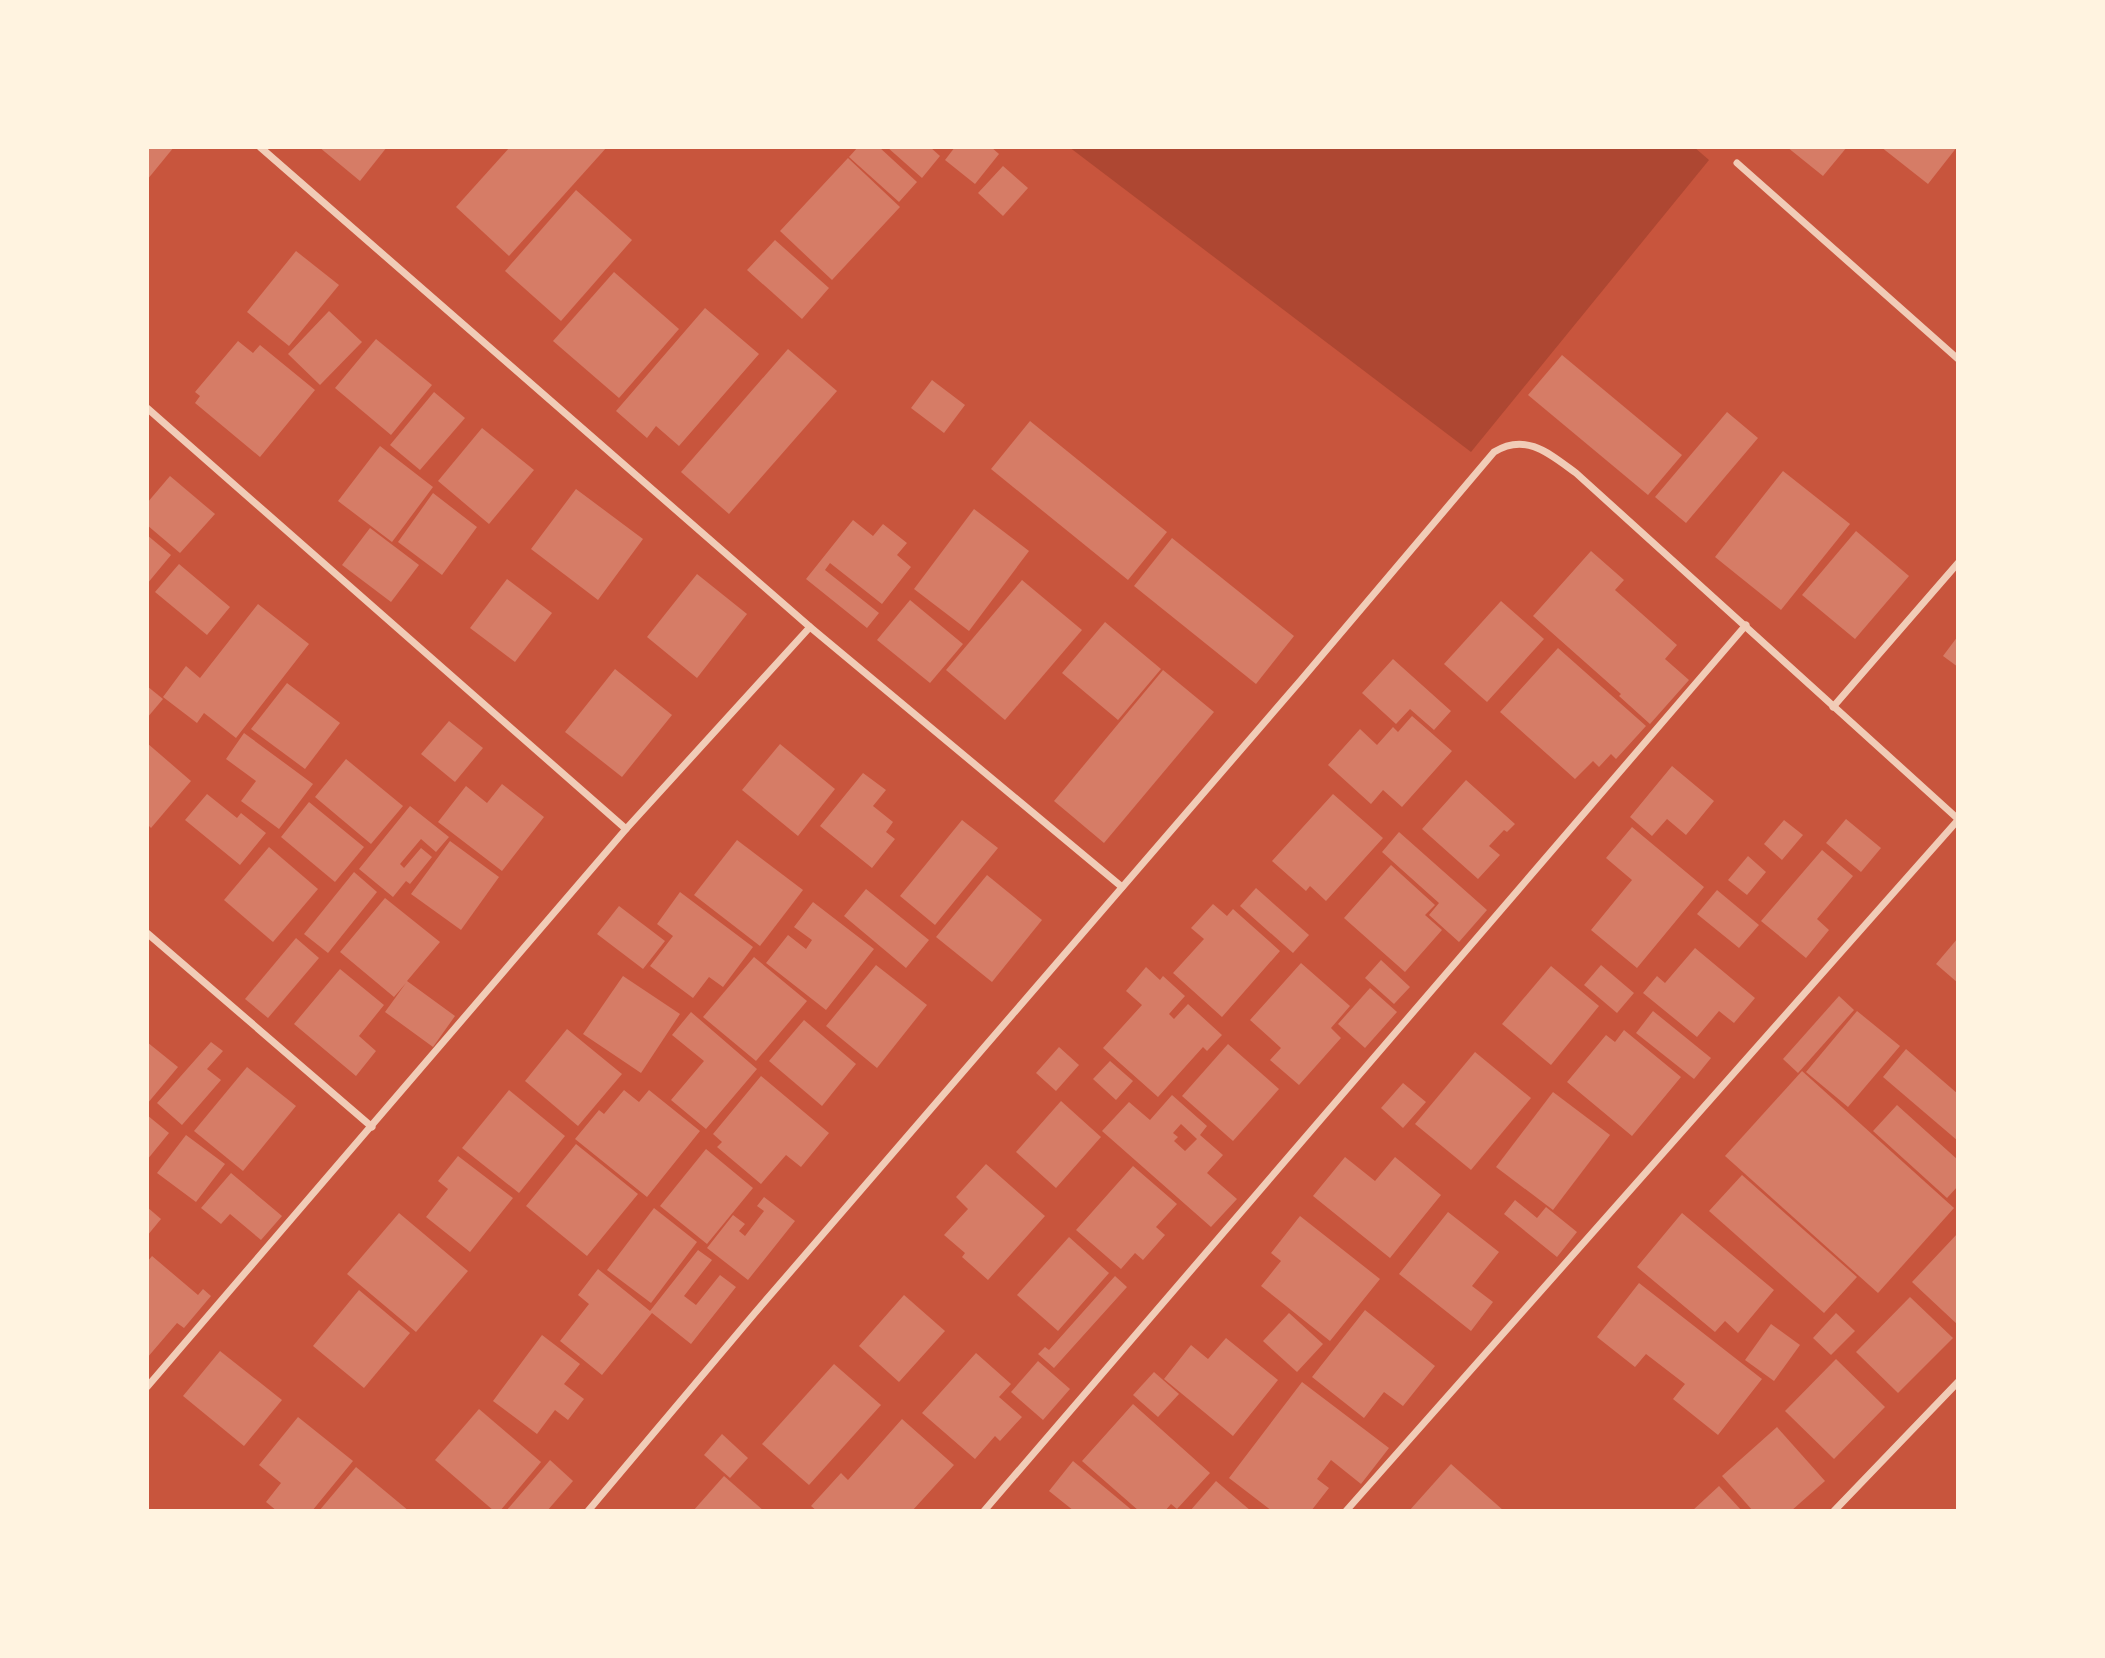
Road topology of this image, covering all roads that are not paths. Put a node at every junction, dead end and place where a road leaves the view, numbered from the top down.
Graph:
1 (260, 147) edge
2 (1737, 163) dead end
3 (1958, 359) edge
4 (147, 408) edge
5 (1958, 563) edge
6 (1746, 625) junction
7 (810, 627) junction
8 (1833, 707) junction
9 (1958, 819) edge
10 (626, 829) junction
11 (1122, 887) junction
12 (147, 933) edge
13 (372, 1127) junction
14 (1958, 1382) edge
15 (147, 1388) edge
16 (588, 1511) edge
17 (984, 1511) edge
18 (1346, 1511) edge
19 (1833, 1511) edge

1 - 7 street
2 - 3 street
4 - 10 street
5 - 8 street
6 - 8 street
6 - 11 street
6 - 17 street
7 - 10 street
7 - 11 street
8 - 9 street
9 - 18 street
10 - 13 street
11 - 16 street
12 - 13 street
13 - 15 street
14 - 19 street

